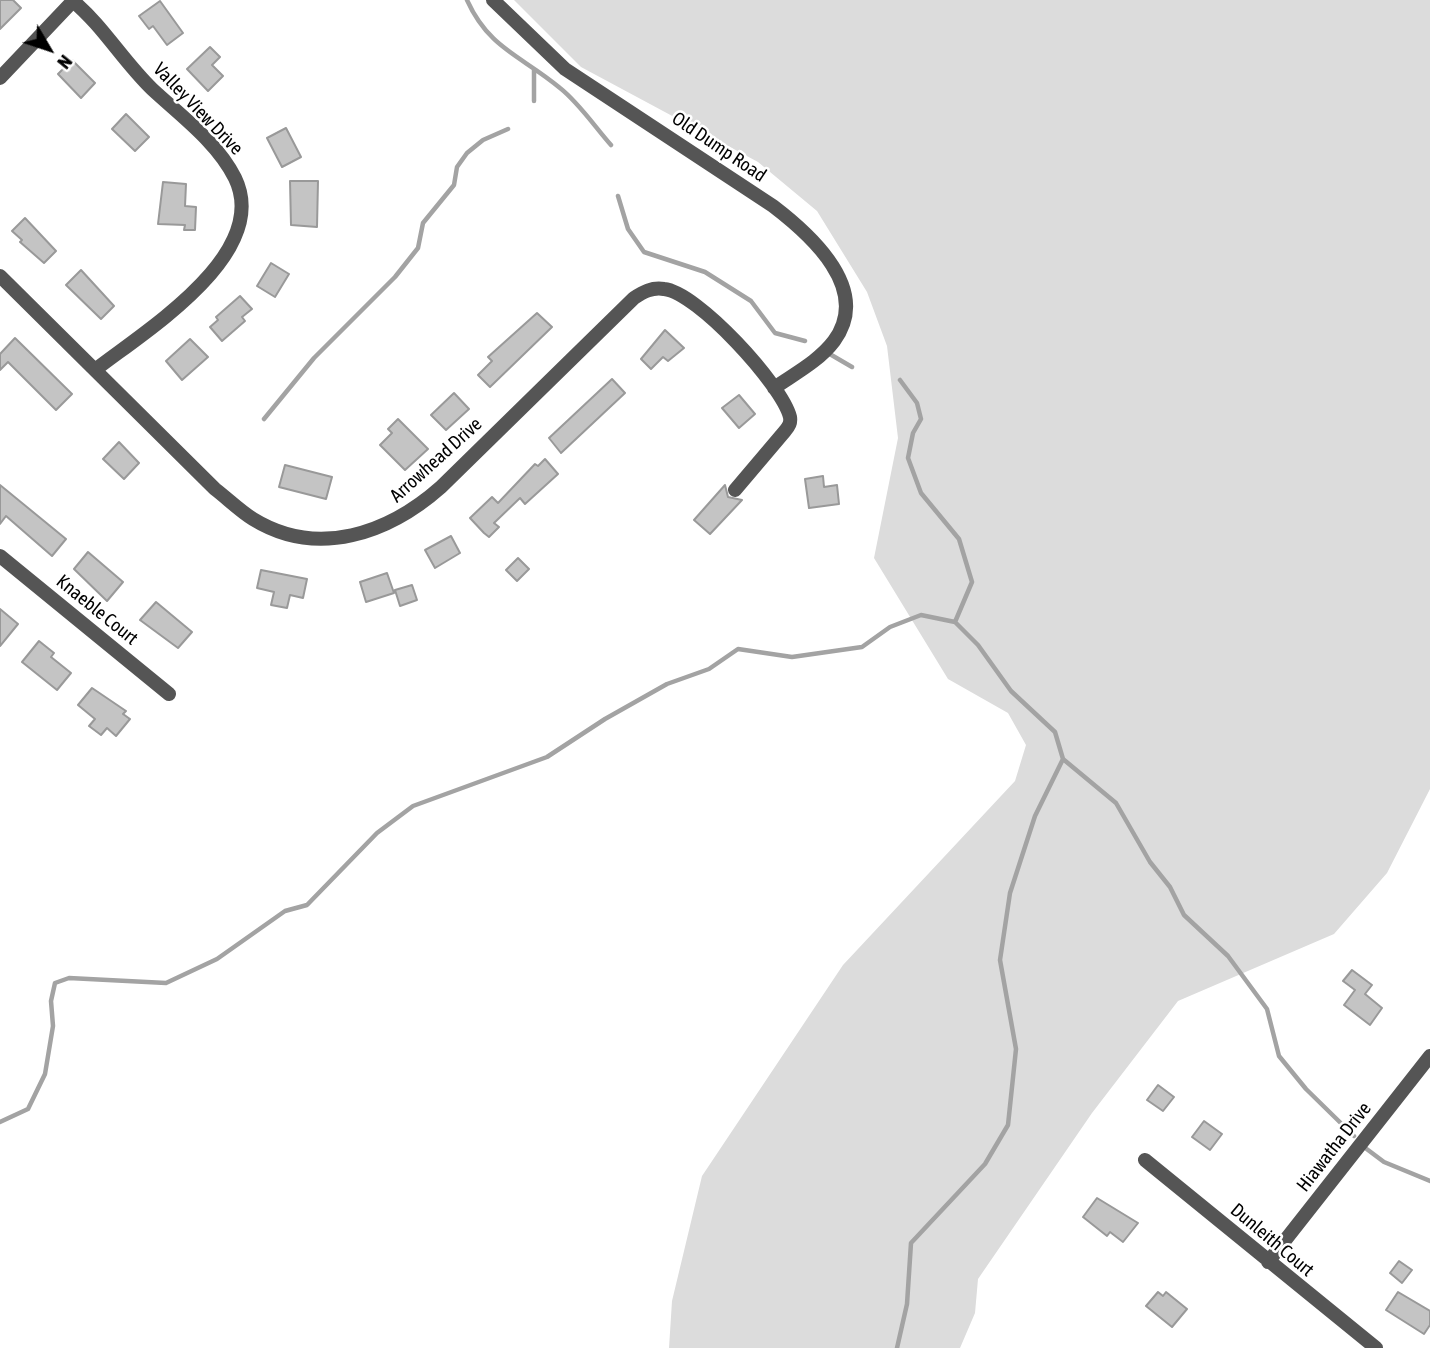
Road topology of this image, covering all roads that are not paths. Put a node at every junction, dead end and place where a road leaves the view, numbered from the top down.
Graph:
1 (493, 0) edge
2 (74, 1) edge
3 (0, 78) edge
4 (0, 276) edge
5 (95, 370) junction
6 (774, 388) junction
7 (735, 490) dead end
8 (0, 556) edge
9 (169, 694) dead end
10 (1430, 1056) edge
11 (1145, 1160) dead end
12 (1268, 1262) junction
13 (1376, 1348) edge

1 - 6 street, Old Dump Road
2 - 3 street
2 - 5 street, Valley View Drive
4 - 5 street, Arrowhead Drive
5 - 6 street, Arrowhead Drive
6 - 7 street, Arrowhead Drive
8 - 9 street, Knaeble Court
10 - 12 street, Hiawatha Drive
11 - 12 street, Dunleith Court
12 - 13 street, Dunleith Court

